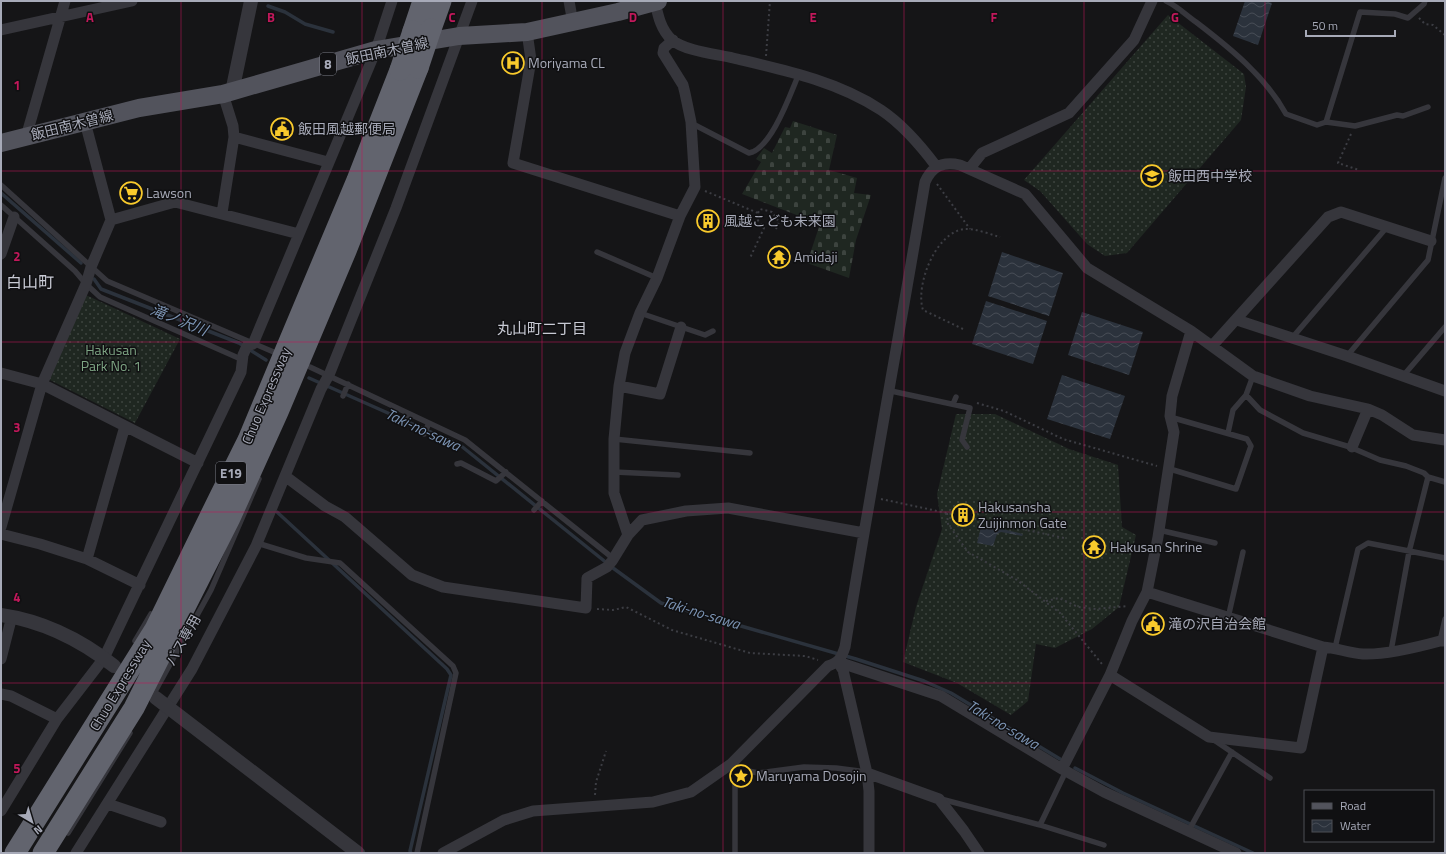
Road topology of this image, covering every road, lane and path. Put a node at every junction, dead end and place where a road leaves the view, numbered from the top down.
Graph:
1 (65, 1) edge
2 (132, 1) edge
3 (251, 1) edge
4 (392, 1) edge
5 (423, 1) edge
6 (441, 1) edge
7 (472, 1) edge
8 (569, 1) edge
9 (657, 1) edge
10 (770, 1) edge
11 (1152, 1) edge
12 (1166, 1) edge
13 (1425, 1) edge
14 (1414, 13) junction
15 (60, 18) junction
16 (573, 23) junction
17 (1, 30) edge
18 (422, 30) junction
19 (527, 32) junction
20 (1445, 35) edge
21 (459, 36) junction
22 (673, 40) junction
23 (376, 50) junction
24 (765, 66) junction
25 (409, 69) junction
26 (798, 76) junction
27 (227, 93) junction
28 (1428, 107) dead end
29 (85, 122) junction
30 (691, 122) junction
31 (1326, 122) junction
32 (1355, 126) junction
33 (26, 136) junction
34 (234, 137) junction
35 (1, 144) edge
36 (328, 162) junction
37 (970, 168) junction
38 (932, 170) junction
39 (1359, 170) dead end
40 (1445, 178) edge
41 (1, 185) edge
42 (695, 187) junction
43 (1, 205) edge
44 (758, 212) junction
45 (222, 213) junction
46 (680, 216) junction
47 (14, 217) junction
48 (111, 220) junction
49 (1387, 227) junction
50 (776, 229) dead end
51 (971, 229) junction
52 (299, 234) junction
53 (1000, 237) dead end
54 (1431, 241) junction
55 (597, 252) dead end
56 (1, 254) edge
57 (750, 258) dead end
58 (91, 267) junction
59 (657, 278) junction
60 (86, 284) junction
61 (640, 313) junction
62 (1236, 320) junction
63 (681, 327) junction
64 (1445, 327) edge
65 (963, 329) dead end
66 (714, 331) dead end
67 (1191, 331) junction
68 (1292, 338) junction
69 (1212, 346) junction
70 (246, 351) junction
71 (276, 354) dead end
72 (1347, 356) junction
73 (310, 367) dead end
74 (1, 373) edge
75 (1253, 376) junction
76 (1403, 376) junction
77 (325, 381) junction
78 (42, 384) junction
79 (347, 386) junction
80 (619, 386) junction
81 (890, 390) junction
82 (1445, 391) edge
83 (1246, 395) junction
84 (343, 396) dead end
85 (956, 398) joint
86 (952, 404) junction
87 (1368, 409) junction
88 (278, 412) junction
89 (408, 415) junction
90 (1170, 416) junction
91 (405, 424) dead end
92 (428, 425) junction
93 (125, 426) junction
94 (276, 432) dead end
95 (1228, 433) junction
96 (424, 434) dead end
97 (614, 439) junction
98 (1445, 440) edge
99 (967, 446) dead end
100 (1352, 447) junction
101 (750, 453) dead end
102 (198, 463) junction
103 (457, 464) dead end
104 (1170, 469) junction
105 (614, 472) junction
106 (505, 473) junction
107 (261, 474) dead end
108 (678, 475) dead end
109 (285, 476) junction
110 (1428, 477) junction
111 (1445, 482) edge
112 (871, 496) junction
113 (541, 502) junction
114 (534, 510) dead end
115 (947, 513) junction
116 (1, 527) edge
117 (1159, 530) junction
118 (864, 533) junction
119 (1, 534) edge
120 (628, 535) junction
121 (1064, 538) dead end
122 (1216, 542) dead end
123 (257, 543) junction
124 (1243, 552) dead end
125 (1409, 552) junction
126 (1445, 558) edge
127 (88, 559) junction
128 (611, 563) junction
129 (140, 585) junction
130 (1147, 592) junction
131 (1046, 601) junction
132 (1141, 604) junction
133 (166, 605) junction
134 (586, 608) junction
135 (7, 615) edge
136 (1228, 618) junction
137 (1445, 619) edge
138 (1443, 641) edge
139 (132, 646) dead end
140 (1323, 647) junction
141 (1335, 648) junction
142 (1391, 651) junction
143 (1, 659) edge
144 (840, 661) junction
145 (114, 665) junction
146 (1110, 675) junction
147 (1, 694) edge
148 (152, 700) joint
149 (168, 706) junction
150 (57, 718) junction
151 (134, 727) dead end
152 (1209, 737) junction
153 (606, 751) dead end
154 (1232, 752) junction
155 (733, 766) junction
156 (1064, 770) junction
157 (867, 772) junction
158 (1270, 778) dead end
159 (939, 799) junction
160 (108, 804) junction
161 (594, 807) junction
162 (1, 811) edge
163 (161, 822) dead end
164 (1040, 825) junction
165 (1189, 830) junction
166 (62, 840) dead end
167 (1104, 845) dead end
168 (15, 853) edge
169 (42, 853) edge
170 (76, 853) edge
171 (358, 853) edge
172 (417, 853) edge
173 (443, 853) edge
174 (734, 853) edge
175 (869, 853) edge
176 (979, 853) edge
177 (1236, 853) edge

1 - 15 street
2 - 15 street
3 - 27 street
4 - 23 street
5 - 18 highway, Chuo Expressway / E19
6 - 18 highway, Chuo Expressway / E19
7 - 21 street
8 - 16 street
9 - 16 main road, 飯田南木曽線 / 8
9 - 22 street
10 - 24 path
11 - 37 street
12 - 31 lane
13 - 14 lane
14 - 20 path
14 - 31 lane
15 - 17 street
15 - 33 street
16 - 19 main road, 飯田南木曽線 / 8
18 - 25 highway, Chuo Expressway / E19, bridge
19 - 21 main road, 飯田南木曽線 / 8
19 - 46 street
21 - 23 main road, 飯田南木曽線 / 8
21 - 77 street
22 - 24 street
22 - 30 street
23 - 27 main road, 飯田南木曽線 / 8
23 - 36 street
24 - 26 street
25 - 88 highway, Chuo Expressway / E19
25 - 133 highway, Chuo Expressway / E19
26 - 30 lane
26 - 38 street
27 - 29 main road, 飯田南木曽線 / 8
27 - 34 street
28 - 32 lane
29 - 33 main road, 飯田南木曽線 / 8
29 - 48 street
30 - 42 street
31 - 32 lane
32 - 39 path
33 - 35 main road, 飯田南木曽線 / 8
34 - 36 street
34 - 45 street
36 - 52 street
37 - 38 street
37 - 67 street
38 - 51 path
38 - 81 street
40 - 54 lane
41 - 58 lane
42 - 44 path
42 - 46 street
43 - 47 lane
44 - 50 path
44 - 57 path
45 - 48 street
45 - 52 street
46 - 59 street
47 - 56 street
47 - 60 lane
48 - 58 street
49 - 54 street
49 - 62 street
49 - 68 lane
51 - 53 path
51 - 65 path
52 - 70 street
54 - 72 lane
55 - 59 lane
58 - 60 street
58 - 70 lane
59 - 61 street
60 - 70 lane
60 - 78 street
61 - 63 lane
61 - 80 street
62 - 68 street
62 - 69 street
63 - 66 lane
63 - 80 street
64 - 76 lane
67 - 69 street
67 - 90 street
68 - 72 street
69 - 75 street
70 - 71 lane
70 - 102 street
72 - 76 street
73 - 77 lane
74 - 78 street
75 - 83 lane
75 - 87 street
76 - 82 street
77 - 79 lane
77 - 109 street
78 - 93 street
78 - 116 street
79 - 84 lane
79 - 89 lane
80 - 97 street
81 - 86 lane
81 - 112 street
83 - 95 lane
83 - 100 lane
85 - 86 lane
85 - 104 path
86 - 99 lane
87 - 98 street
87 - 100 street
88 - 94 lane
88 - 169 highway, Chuo Expressway / E19
89 - 91 lane
89 - 92 lane
90 - 95 lane
90 - 104 street
92 - 96 lane
92 - 106 lane
93 - 102 street
93 - 127 street
95 - 104 lane
97 - 101 lane
97 - 105 street
100 - 110 lane
102 - 129 street
103 - 106 lane
104 - 117 street
105 - 108 lane
105 - 120 street
106 - 113 lane
107 - 148 lane, バス専用
109 - 123 street
109 - 134 street
110 - 111 lane
110 - 125 lane
112 - 115 path
112 - 118 street
113 - 114 lane
113 - 128 lane
115 - 121 path
115 - 131 path
117 - 122 lane
117 - 130 street
118 - 120 street
118 - 144 street
119 - 127 street
120 - 128 street
123 - 149 street
123 - 172 lane
124 - 136 lane
125 - 126 lane
125 - 141 lane
125 - 142 lane
127 - 129 street
128 - 134 street
129 - 145 street
130 - 132 street
130 - 136 street
131 - 132 path
131 - 146 path
132 - 146 street
133 - 139 lane
133 - 168 highway, Chuo Expressway / E19
134 - 144 path
135 - 143 street
135 - 145 street
136 - 140 street
137 - 138 lane
138 - 142 street
140 - 141 street
140 - 152 street
141 - 142 street
144 - 155 street
144 - 156 street
144 - 157 street
145 - 150 street
146 - 152 street
146 - 156 street
147 - 150 street
148 - 149 street
149 - 160 street
149 - 171 street
150 - 162 street
151 - 166 lane
152 - 154 lane
153 - 161 path
154 - 158 lane
154 - 165 lane
155 - 157 lane
155 - 161 street
155 - 174 lane
156 - 164 lane
156 - 165 street
157 - 159 street
157 - 175 street
159 - 164 lane
159 - 176 street
160 - 163 street
160 - 170 street
161 - 173 street
164 - 167 lane
165 - 177 street

